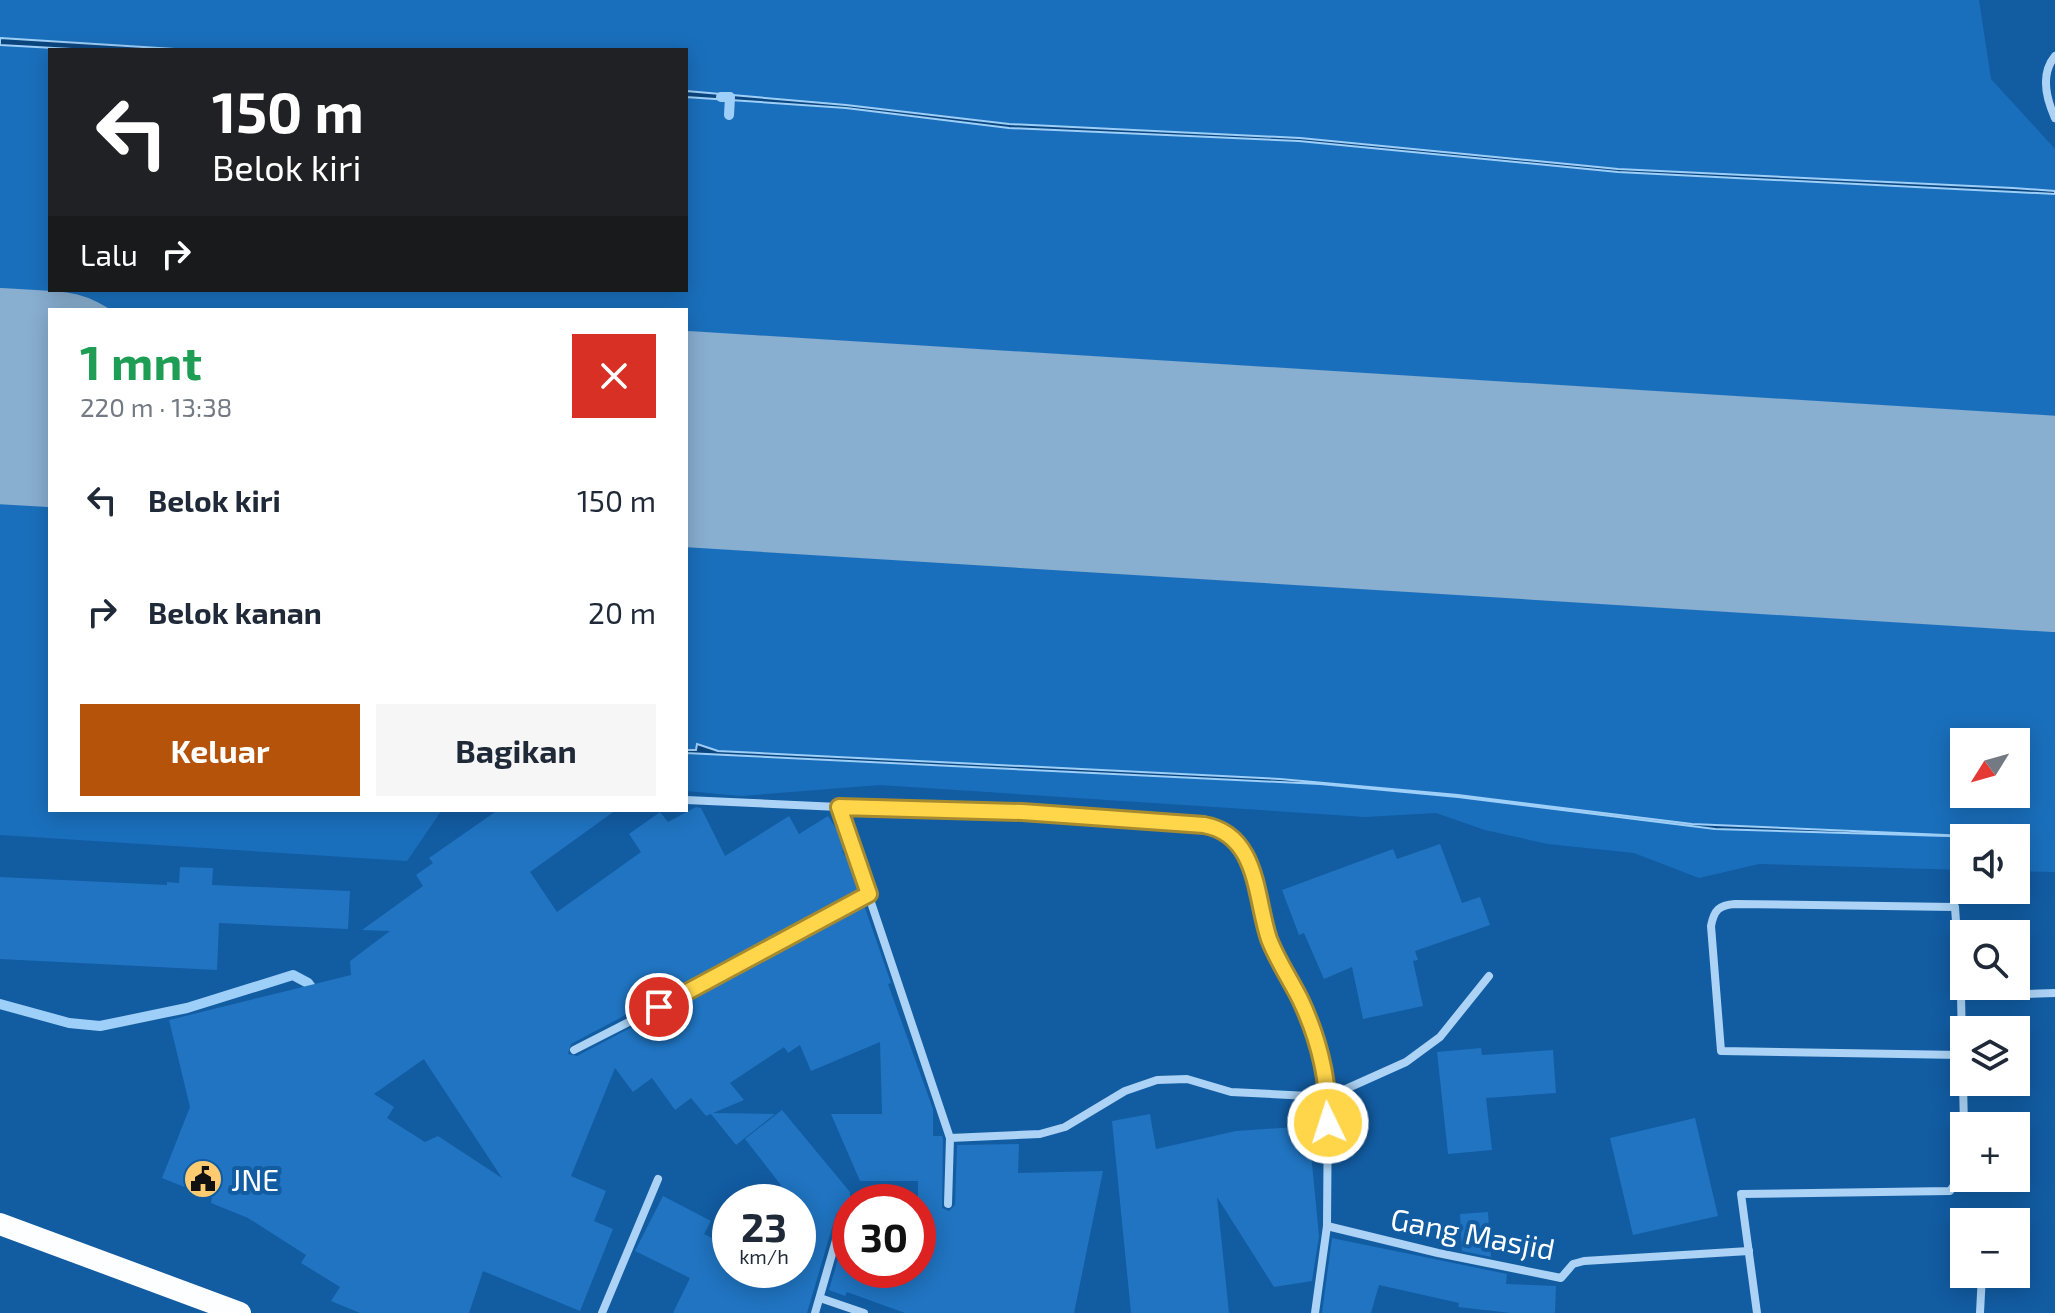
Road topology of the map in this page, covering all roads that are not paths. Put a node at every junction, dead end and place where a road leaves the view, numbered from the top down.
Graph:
1 (2055, 56) edge
2 (2055, 118) edge
3 (688, 800) edge
4 (839, 807) junction
5 (869, 894) junction
6 (1956, 920) edge
7 (1489, 976) dead end
8 (2055, 993) edge
9 (2030, 994) edge
10 (574, 1050) dead end
11 (1950, 1055) edge
12 (1328, 1097) junction
13 (950, 1138) junction
14 (658, 1179) dead end
15 (1950, 1191) edge
16 (948, 1204) dead end
17 (0, 1224) edge
18 (1327, 1226) junction
19 (1749, 1251) junction
20 (832, 1255) edge
21 (1981, 1288) edge
22 (820, 1298) junction
23 (240, 1313) edge
24 (602, 1313) edge
25 (815, 1313) edge
26 (864, 1313) edge
27 (1315, 1313) edge
28 (1757, 1313) edge
29 (1980, 1313) edge

1 - 2 street
3 - 4 street
4 - 5 street
4 - 12 street
5 - 10 street
5 - 13 street
6 - 11 street
7 - 12 street
8 - 9 street
12 - 13 street
12 - 18 street
13 - 16 street
14 - 24 street
15 - 19 street
17 - 23 highway
18 - 19 street, Gang Masjid
18 - 27 street
19 - 28 street
20 - 22 street
21 - 29 street
22 - 25 street
22 - 26 street

